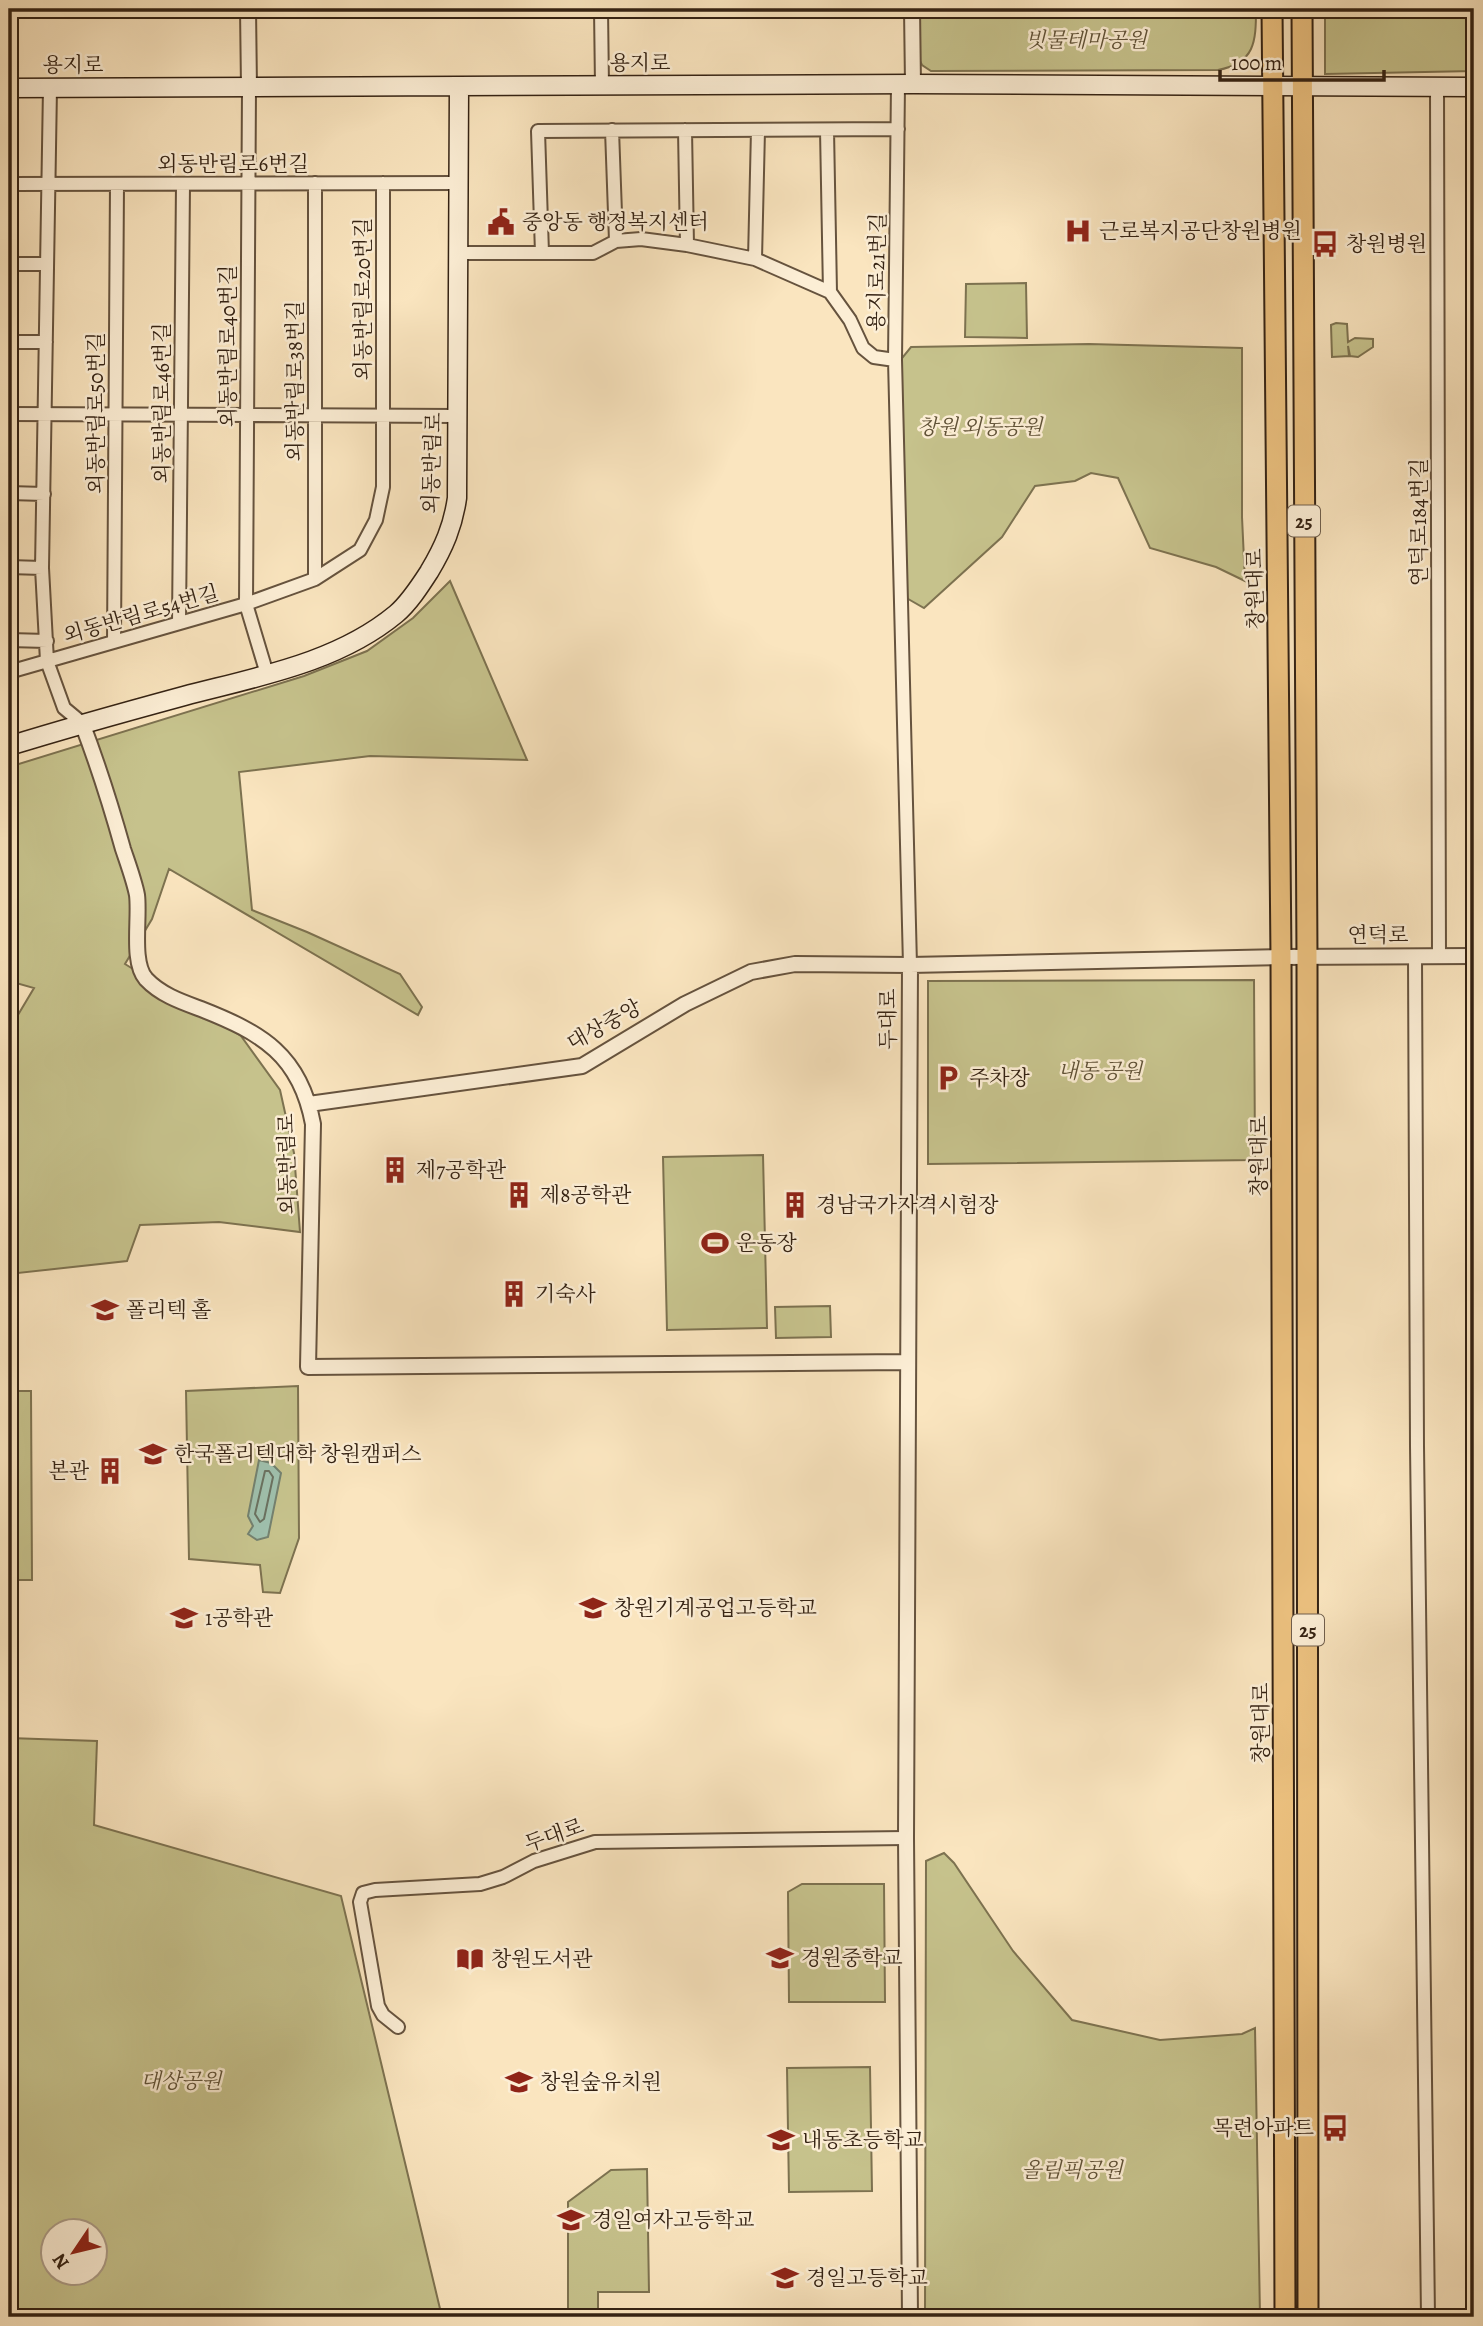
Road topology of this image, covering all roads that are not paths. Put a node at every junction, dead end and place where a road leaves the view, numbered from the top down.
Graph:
1 (248, 9) edge
2 (601, 9) edge
3 (912, 9) edge
4 (1272, 9) edge
5 (1302, 9) edge
6 (906, 84) junction
7 (602, 86) junction
8 (1302, 86) junction
9 (1272, 87) junction
10 (1437, 87) junction
11 (1474, 87) edge
12 (9, 88) edge
13 (50, 88) junction
14 (249, 88) junction
15 (459, 88) junction
16 (898, 129) junction
17 (612, 130) junction
18 (685, 130) junction
19 (758, 130) junction
20 (827, 130) junction
21 (248, 183) junction
22 (315, 183) junction
23 (383, 183) junction
24 (458, 183) junction
25 (9, 184) edge
26 (49, 184) junction
27 (117, 184) junction
28 (183, 184) junction
29 (615, 241) junction
30 (687, 244) junction
31 (458, 253) junction
32 (542, 253) junction
33 (755, 259) junction
34 (9, 264) edge
35 (47, 264) junction
36 (830, 292) junction
37 (9, 342) edge
38 (46, 342) junction
39 (895, 360) junction
40 (9, 414) edge
41 (45, 414) junction
42 (116, 414) junction
43 (181, 415) junction
44 (247, 415) junction
45 (314, 415) junction
46 (383, 415) junction
47 (457, 416) junction
48 (9, 493) edge
49 (44, 494) junction
50 (9, 567) edge
51 (43, 568) junction
52 (314, 579) junction
53 (246, 604) junction
54 (179, 623) junction
55 (9, 640) edge
56 (47, 641) junction
57 (114, 642) junction
58 (47, 661) junction
59 (9, 672) edge
60 (267, 674) junction
61 (82, 723) junction
62 (9, 746) edge
63 (1307, 956) junction
64 (1415, 956) junction
65 (1439, 956) junction
66 (1474, 956) edge
67 (1281, 957) junction
68 (909, 965) junction
69 (309, 1104) junction
70 (906, 1362) junction
71 (905, 1838) junction
72 (398, 2027) dead end
73 (1285, 2312) edge
74 (1309, 2312) edge
75 (910, 2317) edge
76 (1428, 2317) edge

1 - 14 street
2 - 7 street
3 - 6 street
4 - 9 main road, 창원대로 / 25
5 - 8 main road, 25
6 - 7 main road, 용지로
6 - 9 main road, 용지로
6 - 16 street, 용지로21번길
7 - 15 main road, 용지로
8 - 9 main road, 용지로
8 - 10 main road, 용지로
8 - 63 main road, 25
9 - 67 main road, 창원대로 / 25
10 - 11 main road, 용지로
10 - 65 street, 연덕로184번길
12 - 13 main road, 용지로
13 - 14 main road, 용지로
13 - 26 street, 외동반림로54번길
14 - 15 main road, 용지로
14 - 21 street, 외동반림로40번길
15 - 24 main road, 외동반림로
16 - 20 street
16 - 39 street, 용지로21번길
17 - 18 street
17 - 29 street
17 - 32 street
18 - 19 street
18 - 30 street
19 - 20 street
19 - 33 street
20 - 36 street
21 - 22 street, 외동반림로6번길
21 - 28 street, 외동반림로6번길
21 - 44 street, 외동반림로40번길
22 - 23 street, 외동반림로6번길
22 - 45 street, 외동반림로38번길
23 - 24 street, 외동반림로6번길
23 - 46 street, 외동반림로20번길
24 - 31 main road, 외동반림로
25 - 26 street, 외동반림로6번길
26 - 27 street, 외동반림로6번길
26 - 35 street, 외동반림로54번길
27 - 28 street, 외동반림로6번길
27 - 42 street, 외동반림로50번길
28 - 43 street, 외동반림로46번길
29 - 30 street
29 - 32 street
30 - 33 street
31 - 32 street
31 - 47 main road, 외동반림로
33 - 36 street
34 - 35 street
35 - 38 street, 외동반림로54번길
36 - 39 street, 용지로21번길
37 - 38 street
38 - 41 street, 외동반림로54번길
39 - 68 street
40 - 41 street
41 - 42 street
41 - 49 street, 외동반림로54번길
42 - 43 street
42 - 57 street, 외동반림로50번길
43 - 44 street
43 - 54 street, 외동반림로46번길
44 - 45 street
44 - 53 street, 외동반림로40번길
45 - 46 street
45 - 52 street, 외동반림로38번길
46 - 47 street
46 - 52 street
47 - 60 main road, 외동반림로
48 - 49 street
49 - 51 street, 외동반림로54번길
50 - 51 street
51 - 56 street, 외동반림로54번길
52 - 53 street
53 - 54 street, 외동반림로54번길
53 - 60 street, 외동반림로40번길
54 - 57 street, 외동반림로54번길
55 - 56 street
56 - 58 street, 외동반림로54번길
57 - 58 street, 외동반림로54번길
58 - 59 street, 외동반림로54번길
58 - 61 street, 외동반림로54번길
60 - 61 main road, 외동반림로
61 - 62 main road, 외동반림로
61 - 69 street, 외동반림로
63 - 64 street, 연덕로
63 - 67 street, 연덕로
63 - 74 main road, 25
64 - 65 street, 연덕로
64 - 76 street
65 - 66 street, 연덕로
67 - 68 street, 두대로
67 - 73 main road, 창원대로 / 25
68 - 69 street, 대상중앙
68 - 70 street, 두대로
69 - 70 street, 외동반림로
70 - 71 street, 두대로
71 - 72 street, 두대로
71 - 75 street, 두대로

